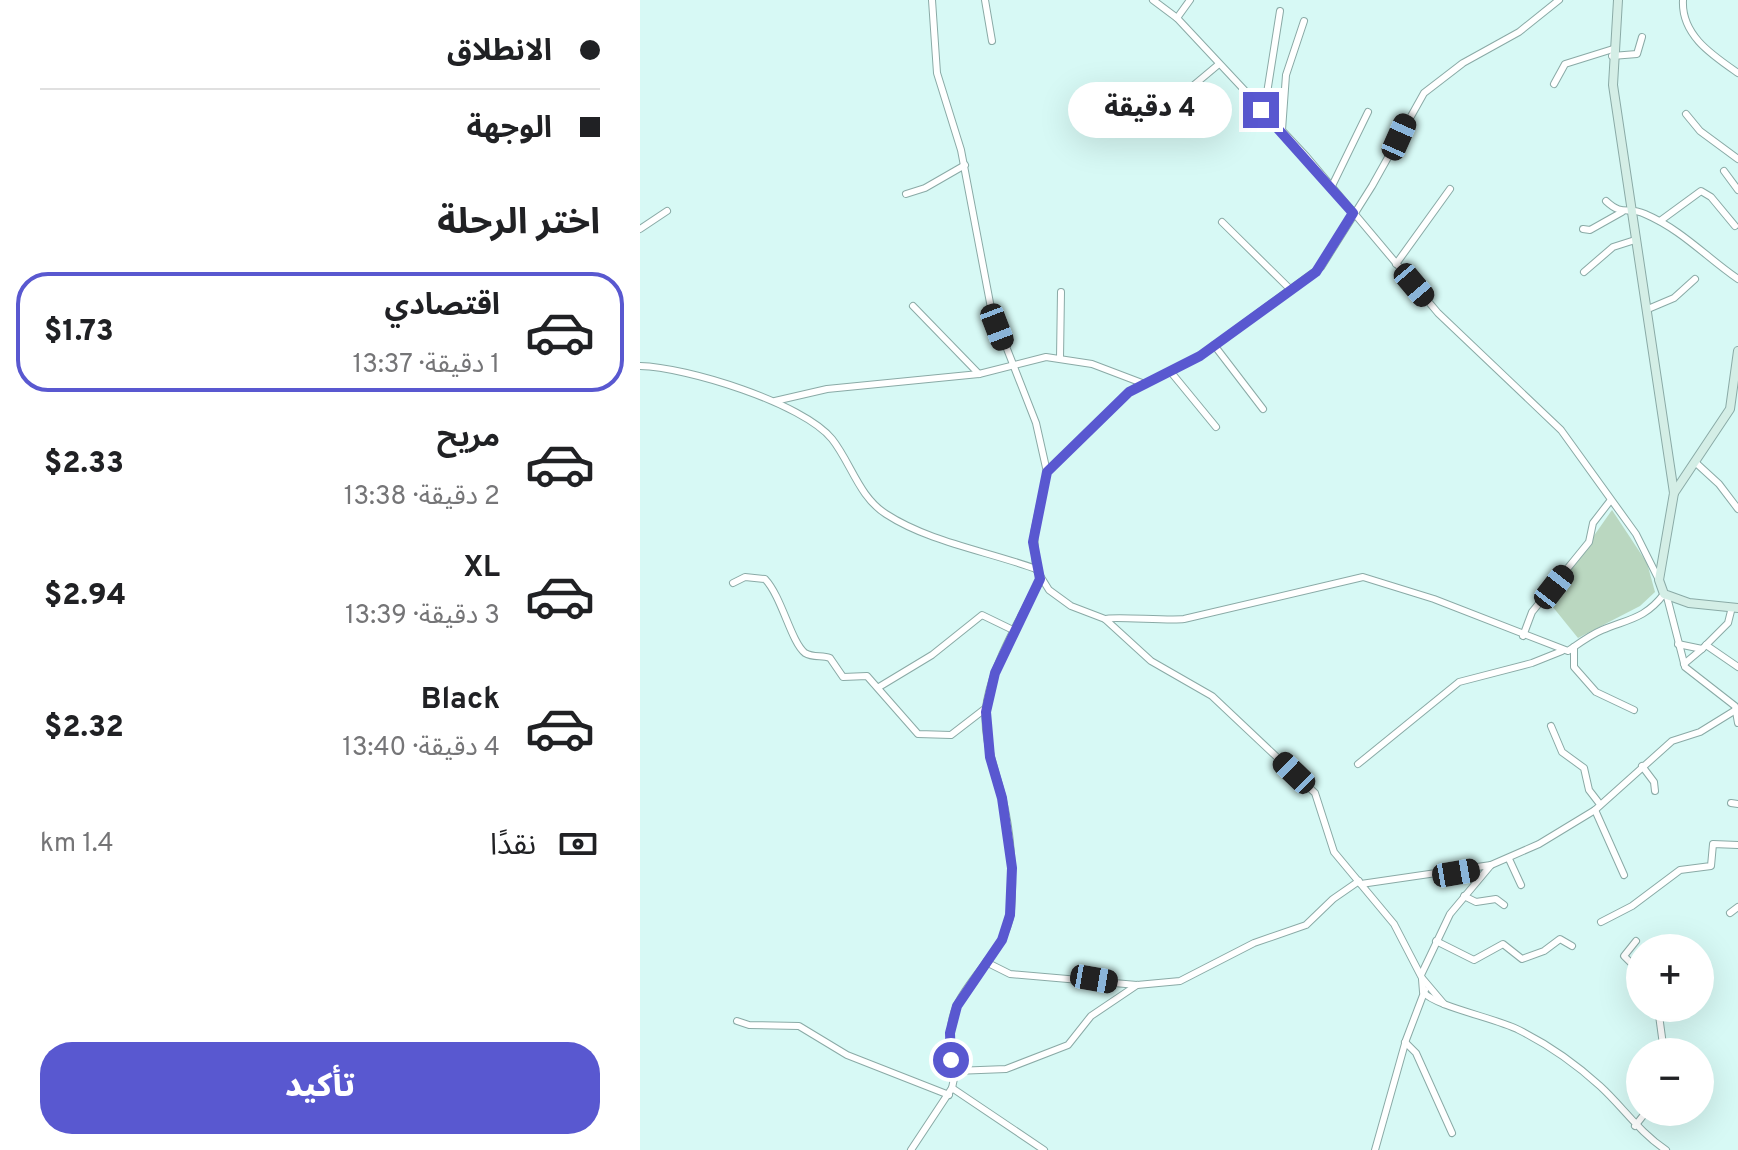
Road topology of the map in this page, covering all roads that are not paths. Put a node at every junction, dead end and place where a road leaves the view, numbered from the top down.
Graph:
1 (932, 0) edge
2 (985, 0) edge
3 (1153, 0) edge
4 (1190, 0) edge
5 (1559, 0) edge
6 (1618, 0) edge
7 (1683, 0) edge
8 (1280, 11) dead end
9 (1177, 18) junction
10 (1304, 21) dead end
11 (1642, 37) dead end
12 (992, 41) dead end
13 (1612, 52) junction
14 (1219, 64) junction
15 (1738, 73) edge
16 (1554, 84) dead end
17 (1163, 102) dead end
18 (1264, 112) junction
19 (1368, 112) dead end
20 (1686, 114) dead end
21 (1283, 133) junction
22 (1738, 159) edge
23 (965, 165) junction
24 (1724, 171) dead end
25 (1331, 188) junction
26 (1450, 189) dead end
27 (1738, 190) edge
28 (906, 194) dead end
29 (1606, 201) dead end
30 (667, 211) dead end
31 (1626, 211) junction
32 (1353, 213) junction
33 (1660, 221) junction
34 (1222, 222) dead end
35 (1735, 226) dead end
36 (640, 229) edge
37 (1583, 229) dead end
38 (1635, 240) junction
39 (1396, 264) junction
40 (1584, 272) dead end
41 (1695, 279) dead end
42 (1738, 279) edge
43 (1291, 290) junction
44 (1061, 292) dead end
45 (913, 306) dead end
46 (1648, 309) junction
47 (1214, 345) junction
48 (1738, 351) edge
49 (1060, 358) junction
50 (641, 364) edge
51 (1013, 365) junction
52 (1170, 371) junction
53 (979, 374) junction
54 (1142, 383) junction
55 (1736, 388) edge
56 (775, 401) junction
57 (1263, 409) dead end
58 (1216, 427) dead end
59 (1695, 462) junction
60 (1047, 472) junction
61 (1674, 493) junction
62 (1610, 501) junction
63 (1737, 507) edge
64 (1036, 569) junction
65 (1040, 579) junction
66 (1659, 580) junction
67 (733, 583) dead end
68 (1665, 596) junction
69 (1735, 608) edge
70 (1105, 619) junction
71 (1015, 631) junction
72 (1523, 636) junction
73 (1678, 644) junction
74 (1574, 647) junction
75 (1704, 647) junction
76 (1562, 651) junction
77 (1684, 664) junction
78 (1738, 667) edge
79 (879, 687) junction
80 (986, 708) junction
81 (1736, 708) edge
82 (1634, 710) dead end
83 (1738, 723) edge
84 (1551, 726) dead end
85 (1358, 764) dead end
86 (1642, 766) junction
87 (1655, 791) dead end
88 (1597, 807) junction
89 (1738, 845) edge
90 (1509, 859) junction
91 (1491, 865) junction
92 (1624, 875) dead end
93 (1360, 883) junction
94 (1521, 885) dead end
95 (1464, 896) junction
96 (1504, 905) dead end
97 (1738, 907) edge
98 (1730, 913) dead end
99 (1601, 922) dead end
100 (1436, 941) junction
101 (1572, 946) dead end
102 (986, 962) junction
103 (1422, 977) junction
104 (1137, 985) junction
105 (1426, 989) junction
106 (737, 1021) dead end
107 (1405, 1042) junction
108 (955, 1071) junction
109 (950, 1091) junction
110 (1626, 1116) edge
111 (1635, 1126) edge
112 (1452, 1133) dead end
113 (911, 1150) edge
114 (1044, 1150) edge
115 (1375, 1150) edge
116 (1666, 1150) edge

1 - 23 street
2 - 12 street
3 - 9 street
4 - 9 street
5 - 32 street
6 - 13 street
7 - 15 street
8 - 18 street
9 - 14 street
10 - 21 street
11 - 13 street
13 - 16 street
13 - 31 street
14 - 17 street
14 - 18 street
18 - 21 street
19 - 25 street
20 - 22 street
21 - 25 street
23 - 28 street
23 - 51 street
24 - 27 street
25 - 32 street
26 - 39 street
29 - 31 street
30 - 36 street
31 - 33 street
31 - 37 street
31 - 38 street
32 - 39 street
32 - 43 street
33 - 35 street
33 - 42 street
34 - 43 street
38 - 40 street
38 - 46 street
39 - 62 street
41 - 46 street
43 - 47 street
44 - 49 street
45 - 53 street
46 - 61 street
47 - 52 street
47 - 57 street
48 - 55 street
49 - 51 street
49 - 54 street
50 - 56 street
51 - 53 street
51 - 60 street
52 - 54 street
52 - 58 street
53 - 56 street
54 - 60 street
55 - 59 street
56 - 64 street
59 - 61 street
59 - 63 street
60 - 64 street
61 - 66 street
62 - 66 street
62 - 72 street
64 - 65 street
65 - 70 street
65 - 71 street
66 - 68 street
67 - 79 street
68 - 69 street
68 - 73 street
68 - 74 street
69 - 75 street
70 - 72 street
70 - 93 street
71 - 79 street
71 - 80 street
72 - 76 street
73 - 75 street
73 - 77 street
74 - 76 street
74 - 82 street
75 - 77 street
75 - 78 street
76 - 85 street
77 - 81 street
79 - 80 street
80 - 102 street
81 - 83 street
81 - 86 street
84 - 88 street
86 - 87 street
86 - 88 street
88 - 90 street
88 - 92 street
89 - 99 street
90 - 91 street
90 - 94 street
91 - 93 street
91 - 95 street
93 - 103 street
93 - 104 street
95 - 96 street
95 - 100 street
97 - 98 street
100 - 101 street
100 - 103 street
102 - 104 street
102 - 108 street
103 - 105 street
104 - 108 street
105 - 107 street
105 - 110 street
106 - 109 street
107 - 112 street
107 - 115 street
108 - 109 street
109 - 113 street
109 - 114 street
111 - 116 street

